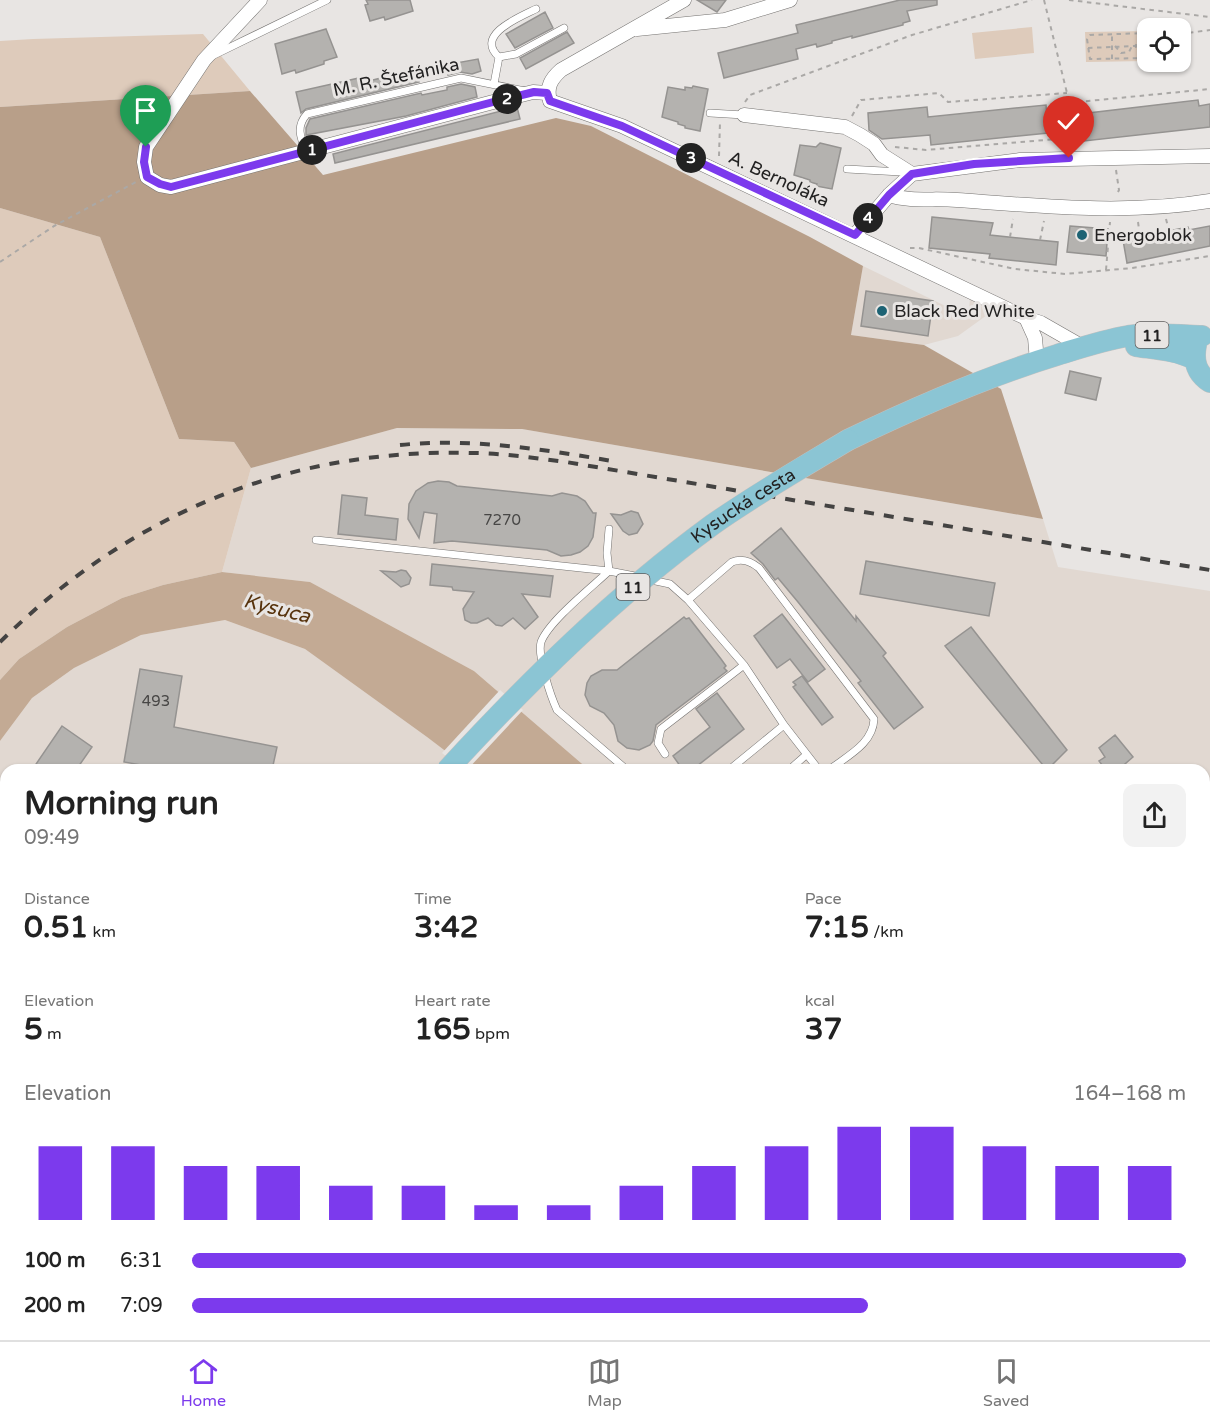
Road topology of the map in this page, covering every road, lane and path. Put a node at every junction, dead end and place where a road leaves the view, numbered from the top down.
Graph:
1 (260, 0) edge
2 (327, 0) edge
3 (684, 0) edge
4 (790, 0) edge
5 (1032, 0) edge
6 (1044, 0) edge
7 (1069, 0) edge
8 (536, 9) dead end
9 (1210, 17) edge
10 (564, 27) dead end
11 (628, 30) junction
12 (1210, 30) edge
13 (1191, 33) edge
14 (1112, 34) junction
15 (1137, 34) edge
16 (1137, 44) edge
17 (1114, 46) junction
18 (1134, 46) junction
19 (1088, 48) junction
20 (1137, 48) edge
21 (499, 57) junction
22 (1112, 59) junction
23 (1137, 59) edge
24 (204, 60) junction
25 (494, 84) junction
26 (1210, 89) edge
27 (540, 93) junction
28 (1067, 93) junction
29 (1068, 103) junction
30 (710, 113) dead end
31 (721, 114) junction
32 (744, 115) junction
33 (845, 127) junction
34 (1069, 138) junction
35 (874, 144) junction
36 (306, 152) junction
37 (1210, 156) edge
38 (1115, 157) junction
39 (1069, 158) junction
40 (847, 169) dead end
41 (718, 170) junction
42 (912, 174) junction
43 (147, 177) junction
44 (889, 195) junction
45 (1210, 201) edge
46 (1015, 204) junction
47 (1047, 206) junction
48 (1111, 207) junction
49 (855, 235) junction
50 (1010, 237) dead end
51 (1040, 240) dead end
52 (909, 248) dead end
53 (1210, 256) edge
54 (0, 262) edge
55 (1106, 270) junction
56 (1026, 318) junction
57 (1206, 332) edge
58 (1093, 345) junction
59 (1194, 359) junction
60 (1037, 361) junction
61 (1210, 382) edge
62 (609, 529) dead end
63 (316, 540) dead end
64 (609, 571) junction
65 (688, 600) junction
66 (744, 665) junction
67 (784, 725) junction
68 (664, 754) dead end
69 (806, 755) junction
70 (453, 764) edge
71 (620, 764) edge
72 (736, 764) edge
73 (796, 764) edge
74 (814, 764) edge
75 (837, 764) edge

1 - 24 street
2 - 24 lane
3 - 11 street
4 - 11 street
5 - 32 path
6 - 28 path
7 - 9 path
8 - 21 lane
10 - 21 lane
11 - 27 street
12 - 13 path
14 - 15 path
14 - 17 path
14 - 19 path
16 - 18 path
17 - 18 path
17 - 18 path
17 - 19 path
17 - 22 path
18 - 20 path
19 - 22 path
21 - 25 lane
22 - 23 path
24 - 43 street
25 - 27 lane, M. R. Štefánika
25 - 36 lane, M. R. Štefánika
26 - 29 path
27 - 36 street
27 - 41 street, A. Bernoláka
28 - 29 path
28 - 33 path
29 - 34 path
30 - 31 lane
31 - 32 lane
31 - 41 path
32 - 33 street
33 - 35 street
34 - 35 path
34 - 39 path
35 - 42 street
36 - 43 street
37 - 38 street
38 - 39 street
38 - 48 path
39 - 42 street
40 - 42 lane
41 - 49 street, A. Bernoláka
42 - 44 street
43 - 54 path
44 - 46 street
44 - 49 street
45 - 48 street
46 - 47 street
46 - 50 path
47 - 48 street
47 - 51 path
48 - 55 path
49 - 56 street, A. Bernoláka
52 - 55 path
53 - 55 path
56 - 58 street, A. Bernoláka
56 - 60 street
57 - 58 main road, Kysucká cesta / 11
57 - 59 main road, Kysucká cesta / 11
58 - 59 main road, Kysucká cesta / 11
58 - 60 main road, Kysucká cesta / 11
59 - 61 main road
60 - 70 main road, Kysucká cesta / 11, bridge
62 - 64 lane
63 - 64 lane
64 - 65 lane
64 - 71 lane
65 - 66 lane
65 - 75 lane
66 - 67 lane
66 - 68 lane
67 - 69 lane
67 - 72 lane
69 - 73 lane
69 - 74 lane

